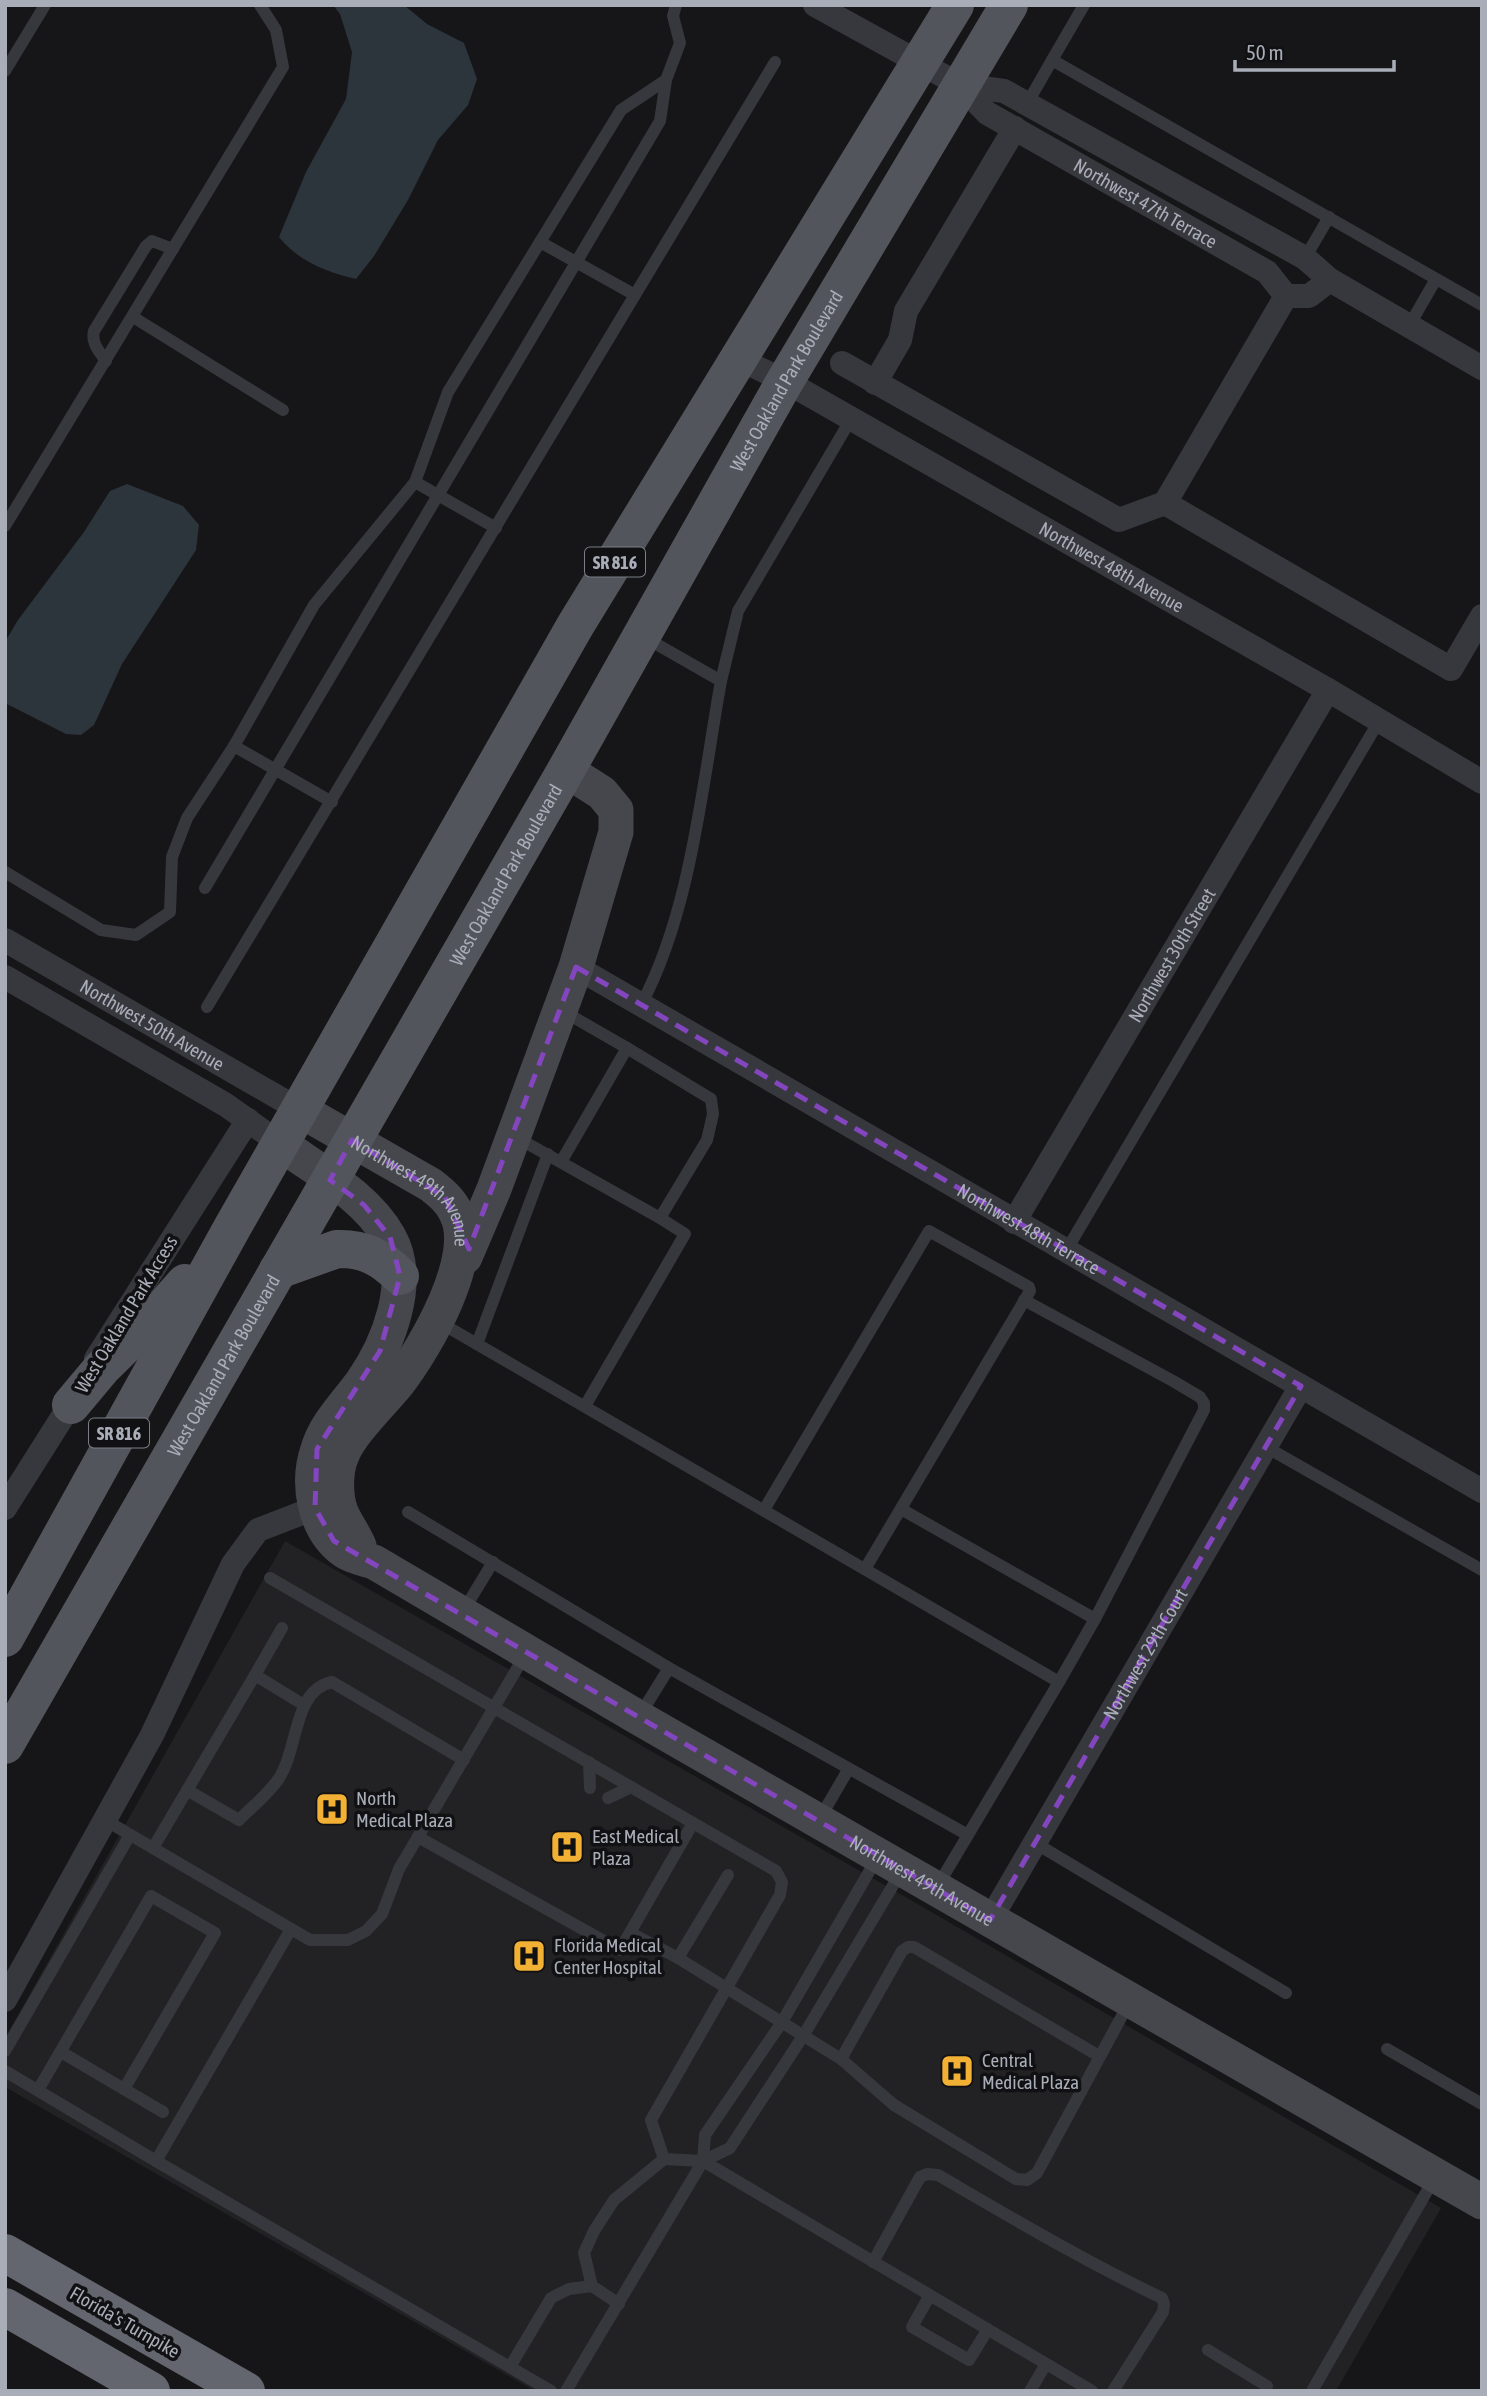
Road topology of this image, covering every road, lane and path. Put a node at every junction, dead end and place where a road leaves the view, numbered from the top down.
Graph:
1 (45, 5) edge
2 (260, 5) edge
3 (676, 5) edge
4 (816, 5) edge
5 (955, 5) edge
6 (1009, 5) edge
7 (1084, 5) edge
8 (1052, 60) junction
9 (775, 62) dead end
10 (921, 63) junction
11 (5, 71) edge
12 (666, 80) junction
13 (960, 85) junction
14 (1027, 104) junction
15 (1015, 128) junction
16 (1328, 218) junction
17 (540, 242) junction
18 (173, 249) junction
19 (1305, 258) junction
20 (576, 262) junction
21 (1436, 279) junction
22 (1329, 280) junction
23 (635, 295) junction
24 (1286, 296) junction
25 (1482, 305) edge
26 (132, 317) junction
27 (1409, 326) junction
28 (739, 359) junction
29 (106, 360) junction
30 (842, 363) dead end
31 (1482, 368) edge
32 (785, 381) junction
33 (875, 383) junction
34 (283, 410) dead end
35 (851, 419) junction
36 (415, 482) junction
37 (438, 495) junction
38 (1165, 503) junction
39 (5, 526) edge
40 (496, 527) junction
41 (1482, 616) edge
42 (641, 635) junction
43 (721, 681) junction
44 (1328, 690) junction
45 (1379, 721) junction
46 (234, 746) junction
47 (275, 769) junction
48 (566, 770) junction
49 (1482, 782) edge
50 (331, 802) junction
51 (5, 873) edge
52 (205, 888) dead end
53 (5, 940) edge
54 (576, 967) junction
55 (9, 984) edge
56 (641, 1005) junction
57 (207, 1007) dead end
58 (560, 1009) junction
59 (627, 1048) junction
60 (300, 1110) junction
61 (248, 1120) junction
62 (514, 1136) junction
63 (352, 1140) junction
64 (281, 1144) junction
65 (548, 1154) junction
66 (561, 1162) junction
67 (330, 1180) junction
68 (660, 1218) junction
69 (1014, 1222) junction
70 (232, 1228) junction
71 (1066, 1251) junction
72 (278, 1270) junction
73 (400, 1276) junction
74 (456, 1279) junction
75 (1024, 1300) junction
76 (436, 1320) junction
77 (477, 1344) junction
78 (1301, 1386) junction
79 (71, 1405) junction
80 (585, 1406) junction
81 (1266, 1447) junction
82 (1482, 1491) edge
83 (5, 1508) edge
84 (315, 1508) junction
85 (901, 1509) junction
86 (764, 1510) junction
87 (408, 1512) dead end
88 (364, 1559) junction
89 (493, 1562) junction
90 (865, 1569) junction
91 (1482, 1570) edge
92 (270, 1578) dead end
93 (462, 1613) junction
94 (1095, 1619) junction
95 (282, 1628) dead end
96 (5, 1638) edge
97 (527, 1652) junction
98 (669, 1668) junction
99 (255, 1675) junction
100 (1059, 1682) junction
101 (304, 1705) junction
102 (495, 1708) junction
103 (639, 1718) junction
104 (5, 1745) edge
105 (464, 1760) junction
106 (589, 1762) junction
107 (848, 1770) junction
108 (631, 1787) junction
109 (590, 1788) dead end
110 (187, 1790) junction
111 (608, 1798) dead end
112 (105, 1820) junction
113 (818, 1821) junction
114 (694, 1823) junction
115 (130, 1835) junction
116 (968, 1835) junction
117 (418, 1837) junction
118 (1035, 1843) junction
119 (153, 1848) junction
120 (890, 1862) junction
121 (728, 1875) dead end
122 (937, 1888) junction
123 (990, 1920) junction
124 (291, 1929) junction
125 (631, 1933) junction
126 (678, 1958) junction
127 (727, 1988) junction
128 (1286, 1993) dead end
129 (5, 2000) edge
130 (1130, 2001) junction
131 (782, 2022) junction
132 (803, 2036) junction
133 (1387, 2049) dead end
134 (5, 2051) edge
135 (61, 2052) junction
136 (1099, 2056) junction
137 (841, 2060) junction
138 (5, 2071) edge
139 (124, 2089) junction
140 (38, 2090) junction
141 (1482, 2104) edge
142 (163, 2112) dead end
143 (664, 2159) junction
144 (156, 2161) junction
145 (703, 2161) junction
146 (1436, 2176) junction
147 (1482, 2202) edge
148 (5, 2253) edge
149 (873, 2262) junction
150 (592, 2286) junction
151 (930, 2295) junction
152 (619, 2304) junction
153 (5, 2307) edge
154 (988, 2329) junction
155 (1208, 2350) dead end
156 (1046, 2364) junction
157 (510, 2367) junction
158 (1269, 2389) edge
159 (151, 2391) edge
160 (246, 2391) edge
161 (551, 2391) edge
162 (566, 2391) edge
163 (1030, 2391) edge
164 (1092, 2391) edge
165 (1112, 2391) edge
166 (1312, 2391) edge

1 - 11 lane
2 - 18 lane
3 - 12 lane
4 - 10 street, Northwest 47th Terrace
5 - 10 main road, SR 816
6 - 13 main road, West Oakland Park Boulevard / SR 816
7 - 8 lane
8 - 14 lane
8 - 16 lane
9 - 23 lane
10 - 13 street, Northwest 47th Terrace
10 - 28 main road, SR 816
12 - 17 lane
12 - 20 lane
13 - 14 street, Northwest 47th Terrace
13 - 15 street, Northwest 47th Terrace
13 - 32 main road, West Oakland Park Boulevard / SR 816
14 - 19 street, Northwest 47th Terrace
15 - 24 street, Northwest 47th Terrace
15 - 33 street
16 - 19 lane
16 - 21 lane
17 - 20 lane
17 - 36 lane
18 - 26 lane
18 - 29 lane
19 - 22 street, Northwest 47th Terrace
20 - 23 lane
20 - 37 lane
21 - 25 lane
21 - 27 lane
22 - 24 street
22 - 27 street, Northwest 47th Terrace
23 - 40 lane
24 - 38 street
26 - 29 lane
26 - 34 lane
27 - 31 street, Northwest 47th Terrace
28 - 32 street, Northwest 48th Avenue
28 - 60 main road, SR 816
29 - 39 lane
30 - 33 street
32 - 35 street, Northwest 48th Avenue
32 - 42 main road, West Oakland Park Boulevard / SR 816
33 - 38 street
35 - 43 lane
35 - 44 street, Northwest 48th Avenue
36 - 37 lane
36 - 46 lane
37 - 40 lane
37 - 47 lane
38 - 41 street
40 - 50 lane
42 - 43 lane
42 - 48 main road, West Oakland Park Boulevard / SR 816
43 - 56 lane
44 - 45 street, Northwest 48th Avenue
44 - 69 street, Northwest 30th Street
45 - 49 street, Northwest 48th Avenue
45 - 71 lane
46 - 47 lane
46 - 51 lane
47 - 50 lane
47 - 52 lane
48 - 54 street
48 - 63 main road, West Oakland Park Boulevard / SR 816
50 - 57 lane
53 - 60 street, Northwest 50th Avenue
54 - 56 street, Northwest 48th Terrace
54 - 58 street
55 - 61 street, Northwest 50th Avenue
56 - 69 street, Northwest 48th Terrace
58 - 59 lane
58 - 62 street
59 - 66 lane
59 - 68 lane
60 - 63 street, Northwest 49th Avenue
60 - 64 main road, SR 816
61 - 64 street, Northwest 50th Avenue
61 - 79 street, West Oakland Park Access
62 - 65 lane
62 - 74 street
63 - 67 main road, West Oakland Park Boulevard / SR 816
63 - 74 street, Northwest 49th Avenue
64 - 67 street, Northwest 49th Avenue
64 - 70 main road, SR 816
65 - 66 lane
65 - 77 lane
66 - 68 lane
67 - 72 main road, West Oakland Park Boulevard / SR 816
67 - 73 street, Northwest 49th Avenue
68 - 80 lane
69 - 71 street, Northwest 48th Terrace
70 - 79 main road
70 - 96 main road, SR 816
71 - 78 street, Northwest 48th Terrace
72 - 73 main road
72 - 104 main road, West Oakland Park Boulevard / SR 816
73 - 84 street, Northwest 49th Avenue
74 - 76 street, Northwest 49th Avenue
75 - 85 lane
75 - 86 lane
75 - 94 lane
76 - 77 lane
76 - 88 street, Northwest 49th Avenue
77 - 80 lane
78 - 81 street, Northwest 29th Court
78 - 82 street, Northwest 48th Terrace
79 - 83 street, West Oakland Park Access
80 - 86 lane
81 - 91 lane
81 - 118 street, Northwest 29th Court
84 - 88 street, Northwest 49th Avenue
84 - 112 street
85 - 90 lane
85 - 94 lane
86 - 90 lane
87 - 89 lane
88 - 93 street, Northwest 49th Avenue
89 - 93 lane
89 - 98 lane
90 - 100 lane
92 - 102 lane
93 - 97 street, Northwest 49th Avenue
94 - 100 lane
95 - 99 lane
97 - 102 lane
97 - 103 street, Northwest 49th Avenue
98 - 103 lane
98 - 107 lane
99 - 101 lane
99 - 110 lane
100 - 116 lane
101 - 105 lane
101 - 110 lane
102 - 105 lane
102 - 106 lane
103 - 113 street, Northwest 49th Avenue
105 - 117 lane
106 - 108 lane
106 - 109 lane
107 - 113 lane
107 - 116 lane
108 - 111 lane
108 - 114 lane
110 - 119 lane
112 - 115 lane
112 - 129 street
113 - 120 street, Northwest 49th Avenue
114 - 125 lane
114 - 127 lane
115 - 119 lane
115 - 134 lane
116 - 122 lane
117 - 124 lane
117 - 125 lane
118 - 123 street, Northwest 29th Court
118 - 128 lane
119 - 124 lane
120 - 122 street, Northwest 49th Avenue
120 - 131 lane
120 - 132 lane
121 - 126 lane
122 - 123 street, Northwest 49th Avenue
123 - 130 street, Northwest 49th Avenue
124 - 144 lane
125 - 126 lane
126 - 127 lane
127 - 131 lane
127 - 143 lane
130 - 136 lane
130 - 146 street, Northwest 49th Avenue
131 - 132 lane
131 - 145 lane
132 - 137 lane
132 - 145 lane
133 - 141 lane
135 - 139 lane
135 - 139 lane
135 - 140 lane
136 - 137 lane
136 - 137 lane
138 - 140 lane
139 - 142 lane
140 - 144 lane
143 - 145 lane
143 - 150 lane
144 - 157 lane
145 - 149 lane
145 - 152 lane
146 - 147 street, Northwest 49th Avenue
146 - 166 lane
148 - 160 highway, Florida's Turnpike
149 - 151 lane
149 - 165 lane
150 - 152 lane
150 - 157 lane
151 - 154 lane
151 - 154 lane
152 - 162 lane
153 - 159 highway
154 - 156 lane
155 - 158 lane
156 - 163 lane
156 - 164 lane
157 - 161 lane

